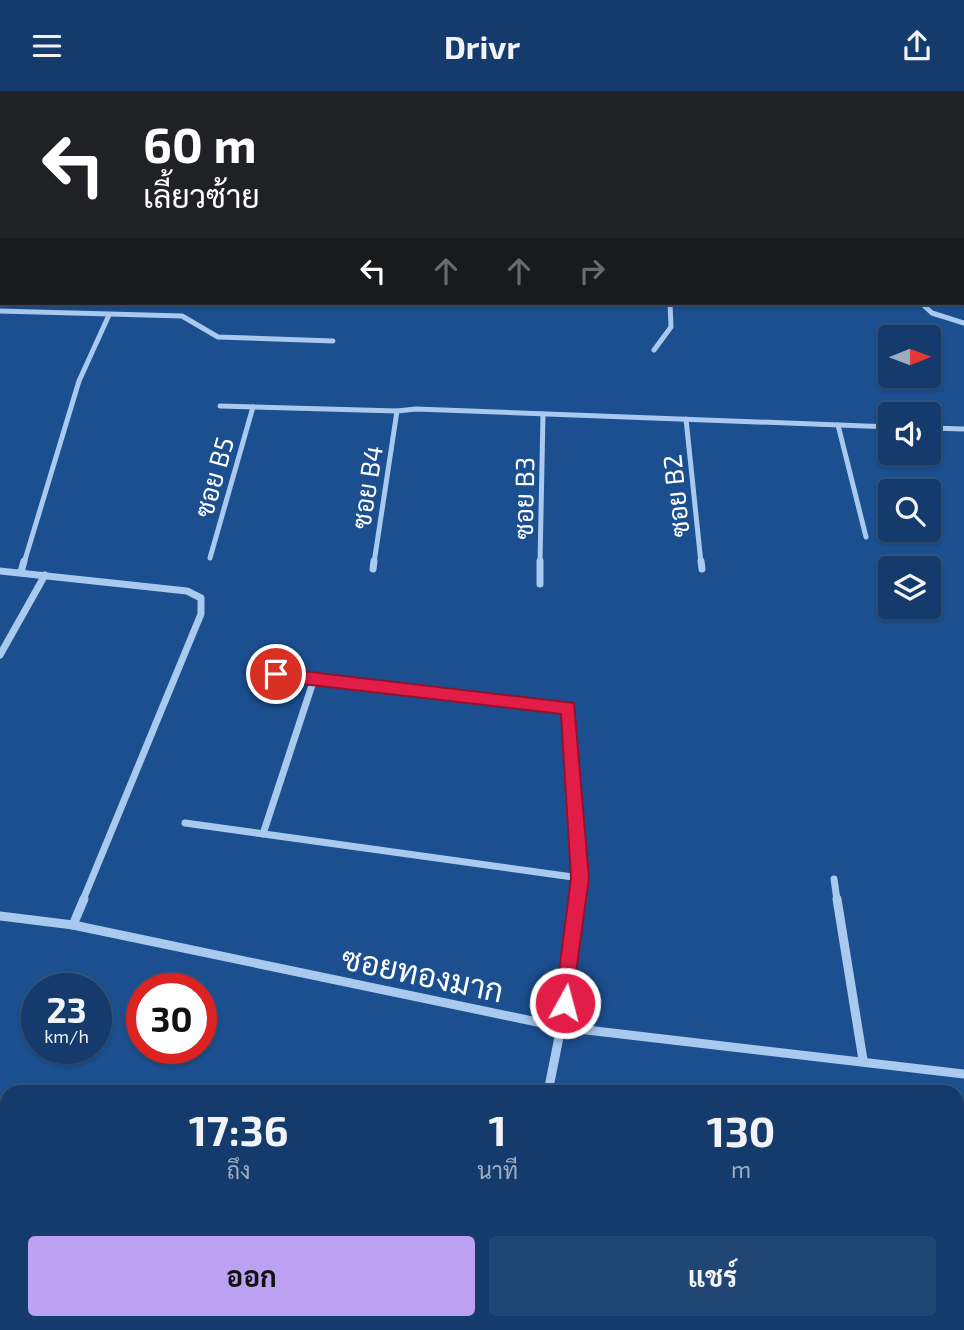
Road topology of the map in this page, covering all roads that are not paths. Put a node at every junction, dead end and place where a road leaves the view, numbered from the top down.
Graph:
1 (670, 305) edge
2 (923, 305) edge
3 (2, 311) edge
4 (109, 315) junction
5 (964, 323) edge
6 (333, 341) dead end
7 (654, 350) dead end
8 (220, 406) dead end
9 (253, 407) junction
10 (397, 411) junction
11 (543, 414) junction
12 (686, 419) junction
13 (838, 425) junction
14 (878, 427) edge
15 (941, 428) edge
16 (964, 429) edge
17 (866, 537) dead end
18 (209, 558) dead end
19 (373, 569) dead end
20 (702, 569) dead end
21 (0, 571) edge
22 (21, 572) junction
23 (45, 575) junction
24 (540, 584) dead end
25 (0, 655) edge
26 (276, 674) dead end
27 (314, 679) junction
28 (186, 823) dead end
29 (263, 834) junction
30 (580, 878) junction
31 (834, 879) dead end
32 (0, 916) edge
33 (73, 925) junction
34 (561, 1027) junction
35 (863, 1060) junction
36 (964, 1075) edge
37 (549, 1085) edge

1 - 7 street
2 - 5 street
3 - 4 street
4 - 6 street
4 - 22 street
8 - 9 street
9 - 10 street
9 - 18 street, ซอย B5
10 - 11 street
10 - 19 street, ซอย B4
11 - 12 street
11 - 24 street, ซอย B3
12 - 13 street
12 - 20 street, ซอย B2
13 - 14 street
13 - 17 street
15 - 16 street
21 - 22 street
22 - 23 street
23 - 25 street
23 - 33 street
26 - 27 street
27 - 29 street
27 - 30 street
28 - 29 street
29 - 30 street
30 - 34 street
31 - 35 street
32 - 33 street, ซอยทองมาก
33 - 34 street, ซอยทองมาก
34 - 35 street, ซอยทองมาก
34 - 37 street
35 - 36 street, ซอยทองมาก

